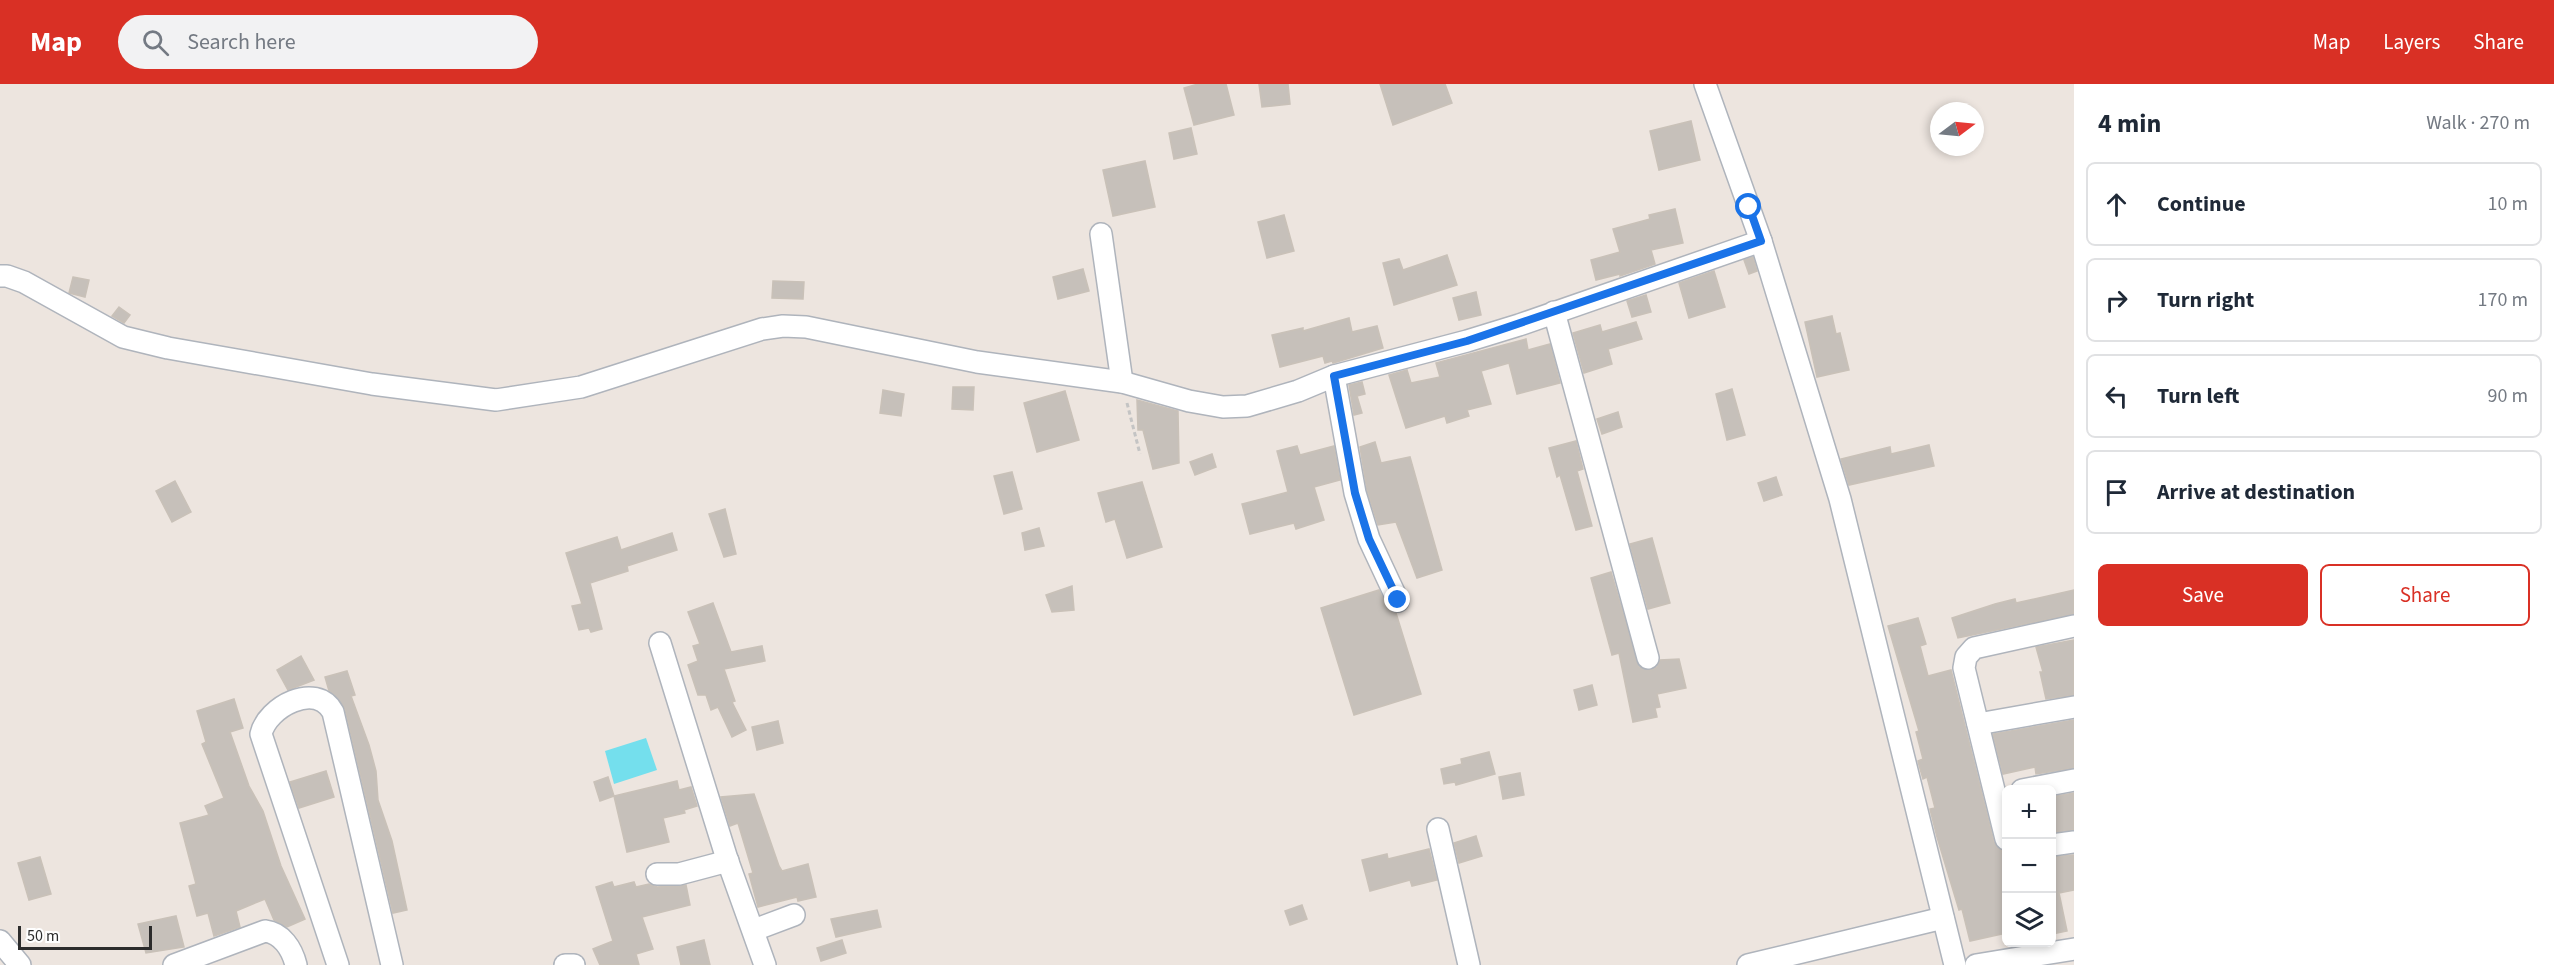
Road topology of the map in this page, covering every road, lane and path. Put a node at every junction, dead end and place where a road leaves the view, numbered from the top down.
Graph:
1 (1705, 84) edge
2 (1101, 234) dead end
3 (1761, 241) junction
4 (0, 276) edge
5 (1554, 312) junction
6 (1334, 376) junction
7 (1122, 382) junction
8 (1140, 454) dead end
9 (1398, 600) dead end
10 (2074, 626) edge
11 (660, 643) dead end
12 (1648, 658) dead end
13 (2074, 707) edge
14 (1978, 724) junction
15 (2074, 780) edge
16 (2045, 785) edge
17 (2001, 794) edge
18 (1438, 829) dead end
19 (2074, 842) edge
20 (2056, 844) edge
21 (728, 861) junction
22 (657, 874) dead end
23 (794, 915) dead end
24 (1943, 918) junction
25 (754, 930) junction
26 (0, 941) edge
27 (2074, 949) edge
28 (2031, 954) edge
29 (20, 965) edge
30 (174, 965) edge
31 (296, 965) edge
32 (338, 965) edge
33 (392, 965) edge
34 (564, 965) edge
35 (574, 965) edge
36 (765, 965) edge
37 (1469, 965) edge
38 (1748, 965) edge
39 (1954, 965) edge
40 (1976, 965) edge

1 - 3 street
2 - 7 street
3 - 5 street
3 - 24 street
4 - 7 street
5 - 6 street
5 - 12 street
6 - 7 street
6 - 9 street
7 - 8 path
10 - 14 street
11 - 21 street
13 - 14 street
14 - 17 street
15 - 16 street
18 - 37 street
19 - 20 street
21 - 22 street
21 - 25 street
23 - 25 street
24 - 38 street
24 - 39 street
25 - 36 street
26 - 29 street
27 - 28 street
28 - 40 street
30 - 31 street
32 - 33 street
34 - 35 street

